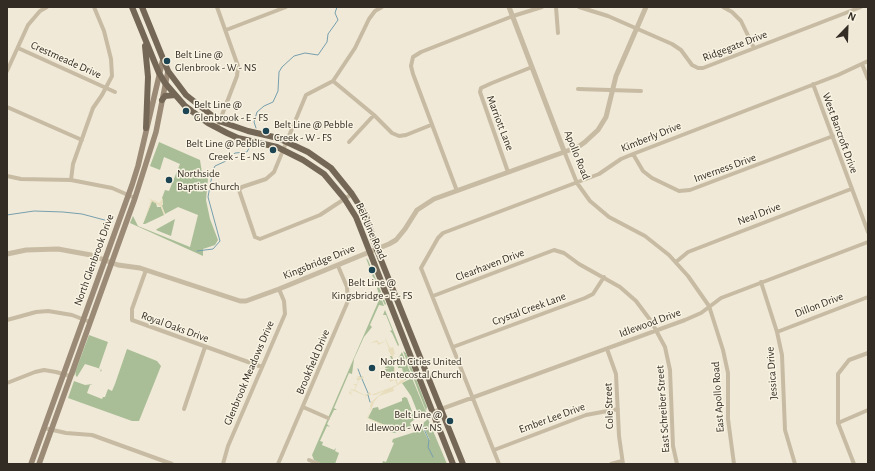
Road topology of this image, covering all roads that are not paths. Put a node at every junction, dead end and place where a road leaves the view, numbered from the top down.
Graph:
1 (47, 7) edge
2 (94, 7) edge
3 (132, 7) edge
4 (142, 7) edge
5 (217, 7) edge
6 (286, 7) edge
7 (382, 7) edge
8 (509, 7) edge
9 (542, 7) edge
10 (556, 7) edge
11 (579, 7) edge
12 (646, 7) edge
13 (724, 7) edge
14 (861, 7) edge
15 (274, 9) edge
16 (513, 16) junction
17 (637, 29) junction
18 (226, 30) junction
19 (558, 33) dead end
20 (144, 41) junction
21 (18, 48) junction
22 (754, 48) junction
23 (163, 59) junction
24 (868, 61) edge
25 (862, 64) junction
26 (532, 67) junction
27 (168, 70) junction
28 (7, 71) edge
29 (159, 73) junction
30 (868, 79) edge
31 (333, 80) junction
32 (165, 83) junction
33 (813, 84) junction
34 (107, 88) junction
35 (578, 89) dead end
36 (612, 90) junction
37 (641, 91) dead end
38 (115, 92) dead end
39 (175, 95) junction
40 (162, 100) junction
41 (7, 107) edge
42 (374, 115) junction
43 (219, 121) junction
44 (432, 125) junction
45 (146, 128) junction
46 (216, 128) junction
47 (833, 136) junction
48 (82, 140) junction
49 (287, 141) junction
50 (349, 142) dead end
51 (284, 149) junction
52 (564, 151) junction
53 (633, 154) junction
54 (508, 172) junction
55 (7, 176) edge
56 (71, 180) junction
57 (577, 183) junction
58 (851, 189) junction
59 (457, 191) junction
60 (352, 194) junction
61 (128, 195) junction
62 (135, 198) junction
63 (344, 198) junction
64 (868, 232) edge
65 (868, 242) edge
66 (377, 250) junction
67 (554, 250) joint
68 (370, 253) junction
69 (7, 254) edge
70 (105, 260) junction
71 (111, 262) junction
72 (676, 262) junction
73 (338, 266) junction
74 (146, 270) junction
75 (604, 277) junction
76 (762, 282) junction
77 (279, 289) junction
78 (433, 296) junction
79 (868, 297) edge
80 (709, 306) junction
81 (83, 319) junction
82 (7, 320) edge
83 (90, 322) junction
84 (657, 330) junction
85 (777, 332) junction
86 (415, 343) junction
87 (407, 346) junction
88 (205, 347) junction
89 (453, 347) junction
90 (607, 349) junction
91 (868, 353) edge
92 (262, 367) junction
93 (62, 374) junction
94 (70, 376) junction
95 (7, 384) edge
96 (474, 398) junction
97 (303, 407) junction
98 (184, 409) dead end
99 (440, 409) junction
100 (618, 409) junction
101 (868, 410) edge
102 (433, 412) junction
103 (328, 418) dead end
104 (838, 423) junction
105 (44, 428) junction
106 (51, 430) junction
107 (494, 450) junction
108 (309, 460) dead end
109 (622, 463) edge
110 (31, 464) edge
111 (38, 464) edge
112 (172, 464) edge
113 (223, 464) edge
114 (278, 464) edge
115 (319, 464) edge
116 (453, 464) edge
117 (463, 464) edge
118 (499, 464) edge
119 (611, 464) edge
120 (677, 464) edge
121 (734, 464) edge
122 (795, 464) edge
123 (854, 464) edge

1 - 21 street
2 - 34 street
3 - 20 main road, Belt Line Road
4 - 23 main road, Belt Line Road
5 - 18 street
6 - 15 street
7 - 31 street
8 - 16 street, Apollo Road
9 - 16 street
10 - 19 street
11 - 17 street, Ridgegate Drive
12 - 17 street, Kingsbridge Drive
13 - 22 street
14 - 22 street, Ridgegate Drive
15 - 18 street
16 - 26 street, Apollo Road
16 - 44 street
17 - 22 street, Ridgegate Drive
17 - 36 street, Kingsbridge Drive
18 - 43 street
20 - 29 main road, Belt Line Road
20 - 45 main road
21 - 28 street
21 - 34 street, Crestmeade Drive
23 - 27 main road, Belt Line Road
23 - 29 main road, North Glenbrook Drive
24 - 25 street, Kimberly Drive
25 - 30 street
25 - 33 street, Kimberly Drive
26 - 52 street, Apollo Road
26 - 54 street, Marriott Lane
27 - 32 main road, North Glenbrook Drive
27 - 43 main road, Belt Line Road
29 - 32 main road, Belt Line Road
29 - 45 main road, North Glenbrook Drive
31 - 42 street
31 - 49 street
32 - 39 main road, Belt Line Road
32 - 40 main road, North Glenbrook Drive
33 - 47 street, West Bancroft Drive
33 - 53 street, Kimberly Drive
34 - 38 street, Crestmeade Drive
34 - 48 street
35 - 36 street
36 - 37 street
36 - 52 street, Kingsbridge Drive
39 - 40 main road
39 - 46 main road, Belt Line Road
40 - 62 main road, North Glenbrook Drive
41 - 48 street
42 - 44 street
42 - 50 street
43 - 46 street
43 - 49 main road, Belt Line Road
44 - 59 street
45 - 61 main road, North Glenbrook Drive
46 - 51 main road, Belt Line Road
47 - 53 street, Inverness Drive
47 - 58 street, West Bancroft Drive
48 - 56 street
49 - 51 street
49 - 60 main road, Belt Line Road
51 - 63 main road, Belt Line Road
51 - 63 street
52 - 54 street, Kingsbridge Drive
52 - 57 street, Apollo Road
53 - 57 street, Kimberly Drive
54 - 59 street, Kingsbridge Drive
55 - 56 street
56 - 61 street
57 - 72 street, Apollo Road
57 - 78 street, Kimberly Drive
58 - 64 street, West Bancroft Drive
58 - 72 street, Neal Drive
59 - 66 street, Kingsbridge Drive
60 - 63 street
60 - 66 main road, Belt Line Road
61 - 62 street
61 - 70 main road, North Glenbrook Drive
62 - 71 main road, North Glenbrook Drive
63 - 68 main road, Belt Line Road
65 - 76 street, Idlewood Drive
66 - 68 street, Kingsbridge Drive
66 - 86 main road, Belt Line Road
67 - 75 street, East Schreiber Street
67 - 78 street, Clearhaven Drive
68 - 73 street, Kingsbridge Drive
68 - 87 main road, Belt Line Road
69 - 70 street, Kingsbridge Drive
70 - 71 street, Kingsbridge Drive
70 - 81 main road, North Glenbrook Drive
71 - 74 street, Kingsbridge Drive
71 - 83 main road, North Glenbrook Drive
72 - 80 street, Apollo Road
73 - 77 street, Kingsbridge Drive
73 - 97 street, Brookfield Drive
74 - 77 street, Kingsbridge Drive
74 - 88 street, Royal Oaks Drive
75 - 84 street, East Schreiber Street
75 - 89 street, Crystal Creek Lane
76 - 80 street, Idlewood Drive
76 - 85 street, Jessica Drive
77 - 92 street, Glenbrook Meadows Drive
78 - 89 street
79 - 85 street, Dillon Drive
80 - 84 street, Idlewood Drive
80 - 121 street, East Apollo Road
81 - 82 street
81 - 83 street
81 - 93 main road, North Glenbrook Drive
83 - 94 main road, North Glenbrook Drive
84 - 90 street, Idlewood Drive
84 - 120 street, East Schreiber Street
85 - 122 street, Jessica Drive
86 - 87 main road
86 - 99 main road, Belt Line Road
87 - 102 main road, Belt Line Road
88 - 92 street, Royal Oaks Drive
88 - 98 street
89 - 96 street
90 - 96 street, Idlewood Drive
90 - 100 street, Cole Street
91 - 104 street
92 - 113 street, Glenbrook Meadows Drive
93 - 94 street
93 - 95 street
93 - 105 main road, North Glenbrook Drive
94 - 106 main road, North Glenbrook Drive
96 - 99 street, Idlewood Drive
96 - 107 street
97 - 103 street
97 - 114 street, Brookfield Drive
99 - 102 street, Idlewood Drive
99 - 117 main road, Belt Line Road
100 - 107 street, Ember Lee Drive
100 - 109 street, Cole Street
101 - 104 street
102 - 116 main road, Belt Line Road
104 - 123 street
105 - 106 street
105 - 110 main road, North Glenbrook Drive
106 - 111 main road, North Glenbrook Drive
106 - 112 street
107 - 118 street
108 - 115 street
109 - 119 street

